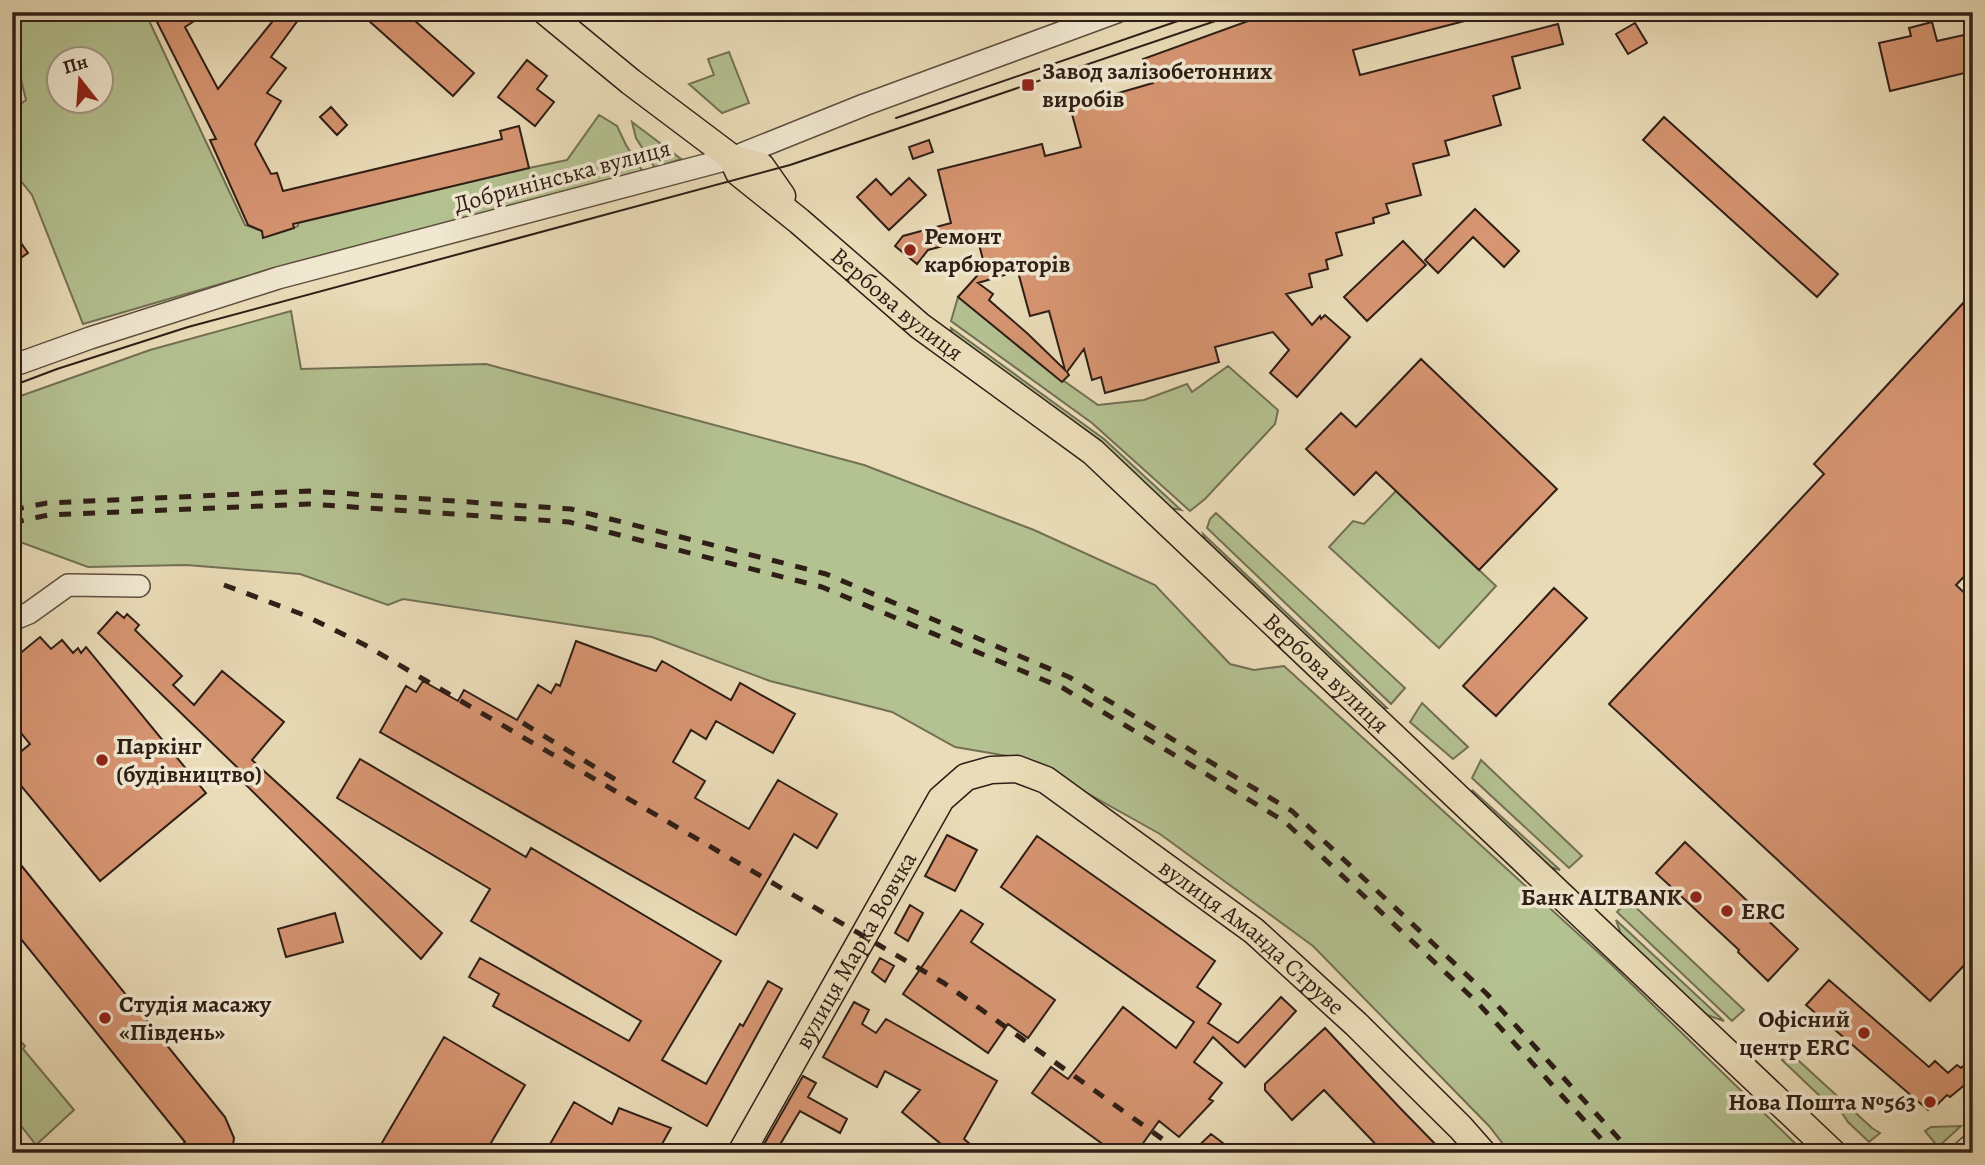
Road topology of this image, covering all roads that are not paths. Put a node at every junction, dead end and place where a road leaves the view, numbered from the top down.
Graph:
1 (546, 12) edge
2 (1117, 12) edge
3 (732, 158) junction
4 (12, 366) edge
5 (139, 586) dead end
6 (12, 621) edge
7 (991, 770) joint
8 (1973, 1143) edge
9 (741, 1153) edge
10 (1483, 1153) edge
11 (1833, 1153) edge
12 (1962, 1153) edge

1 - 3 main road, Вербова вулиця
2 - 3 street, Добринінська вулиця
3 - 4 street, Добринінська вулиця
3 - 11 main road, Вербова вулиця
5 - 6 street
7 - 9 main road, вулиця Марка Вовчка
7 - 10 main road, вулиця Аманда Струве
8 - 12 street

